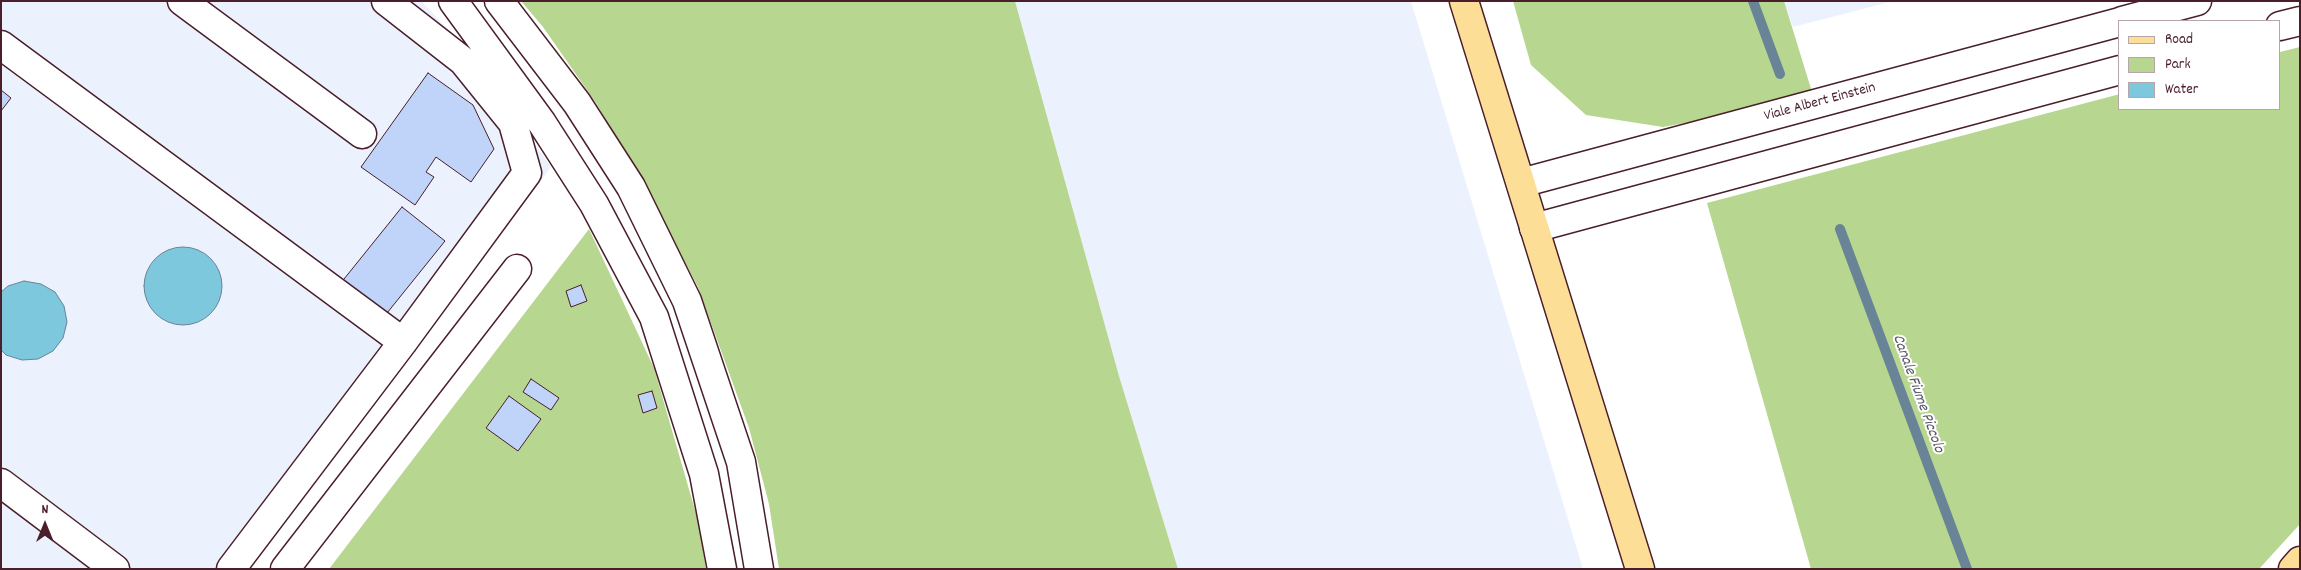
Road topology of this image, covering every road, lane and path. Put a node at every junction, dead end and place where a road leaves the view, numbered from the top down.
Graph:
1 (182, 1) edge
2 (386, 1) edge
3 (453, 1) edge
4 (499, 1) edge
5 (1464, 1) edge
6 (2197, 1) edge
7 (2128, 20) edge
8 (2300, 21) edge
9 (2118, 23) edge
10 (2281, 26) edge
11 (1, 45) edge
12 (2118, 71) edge
13 (362, 134) dead end
14 (1521, 183) junction
15 (1534, 228) junction
16 (516, 268) dead end
17 (403, 342) junction
18 (1, 483) edge
19 (2300, 561) edge
20 (116, 569) edge
21 (231, 569) edge
22 (285, 569) edge
23 (722, 569) edge
24 (759, 569) edge
25 (1640, 569) edge
26 (2293, 569) edge

1 - 13 street
2 - 17 street
3 - 23 street
4 - 24 street
5 - 14 main road
6 - 7 street, Viale Albert Einstein
8 - 10 street
9 - 14 street, Viale Albert Einstein
11 - 17 street
12 - 15 street
14 - 15 main road
15 - 25 main road
16 - 22 street
17 - 21 street
18 - 20 street
19 - 26 main road

